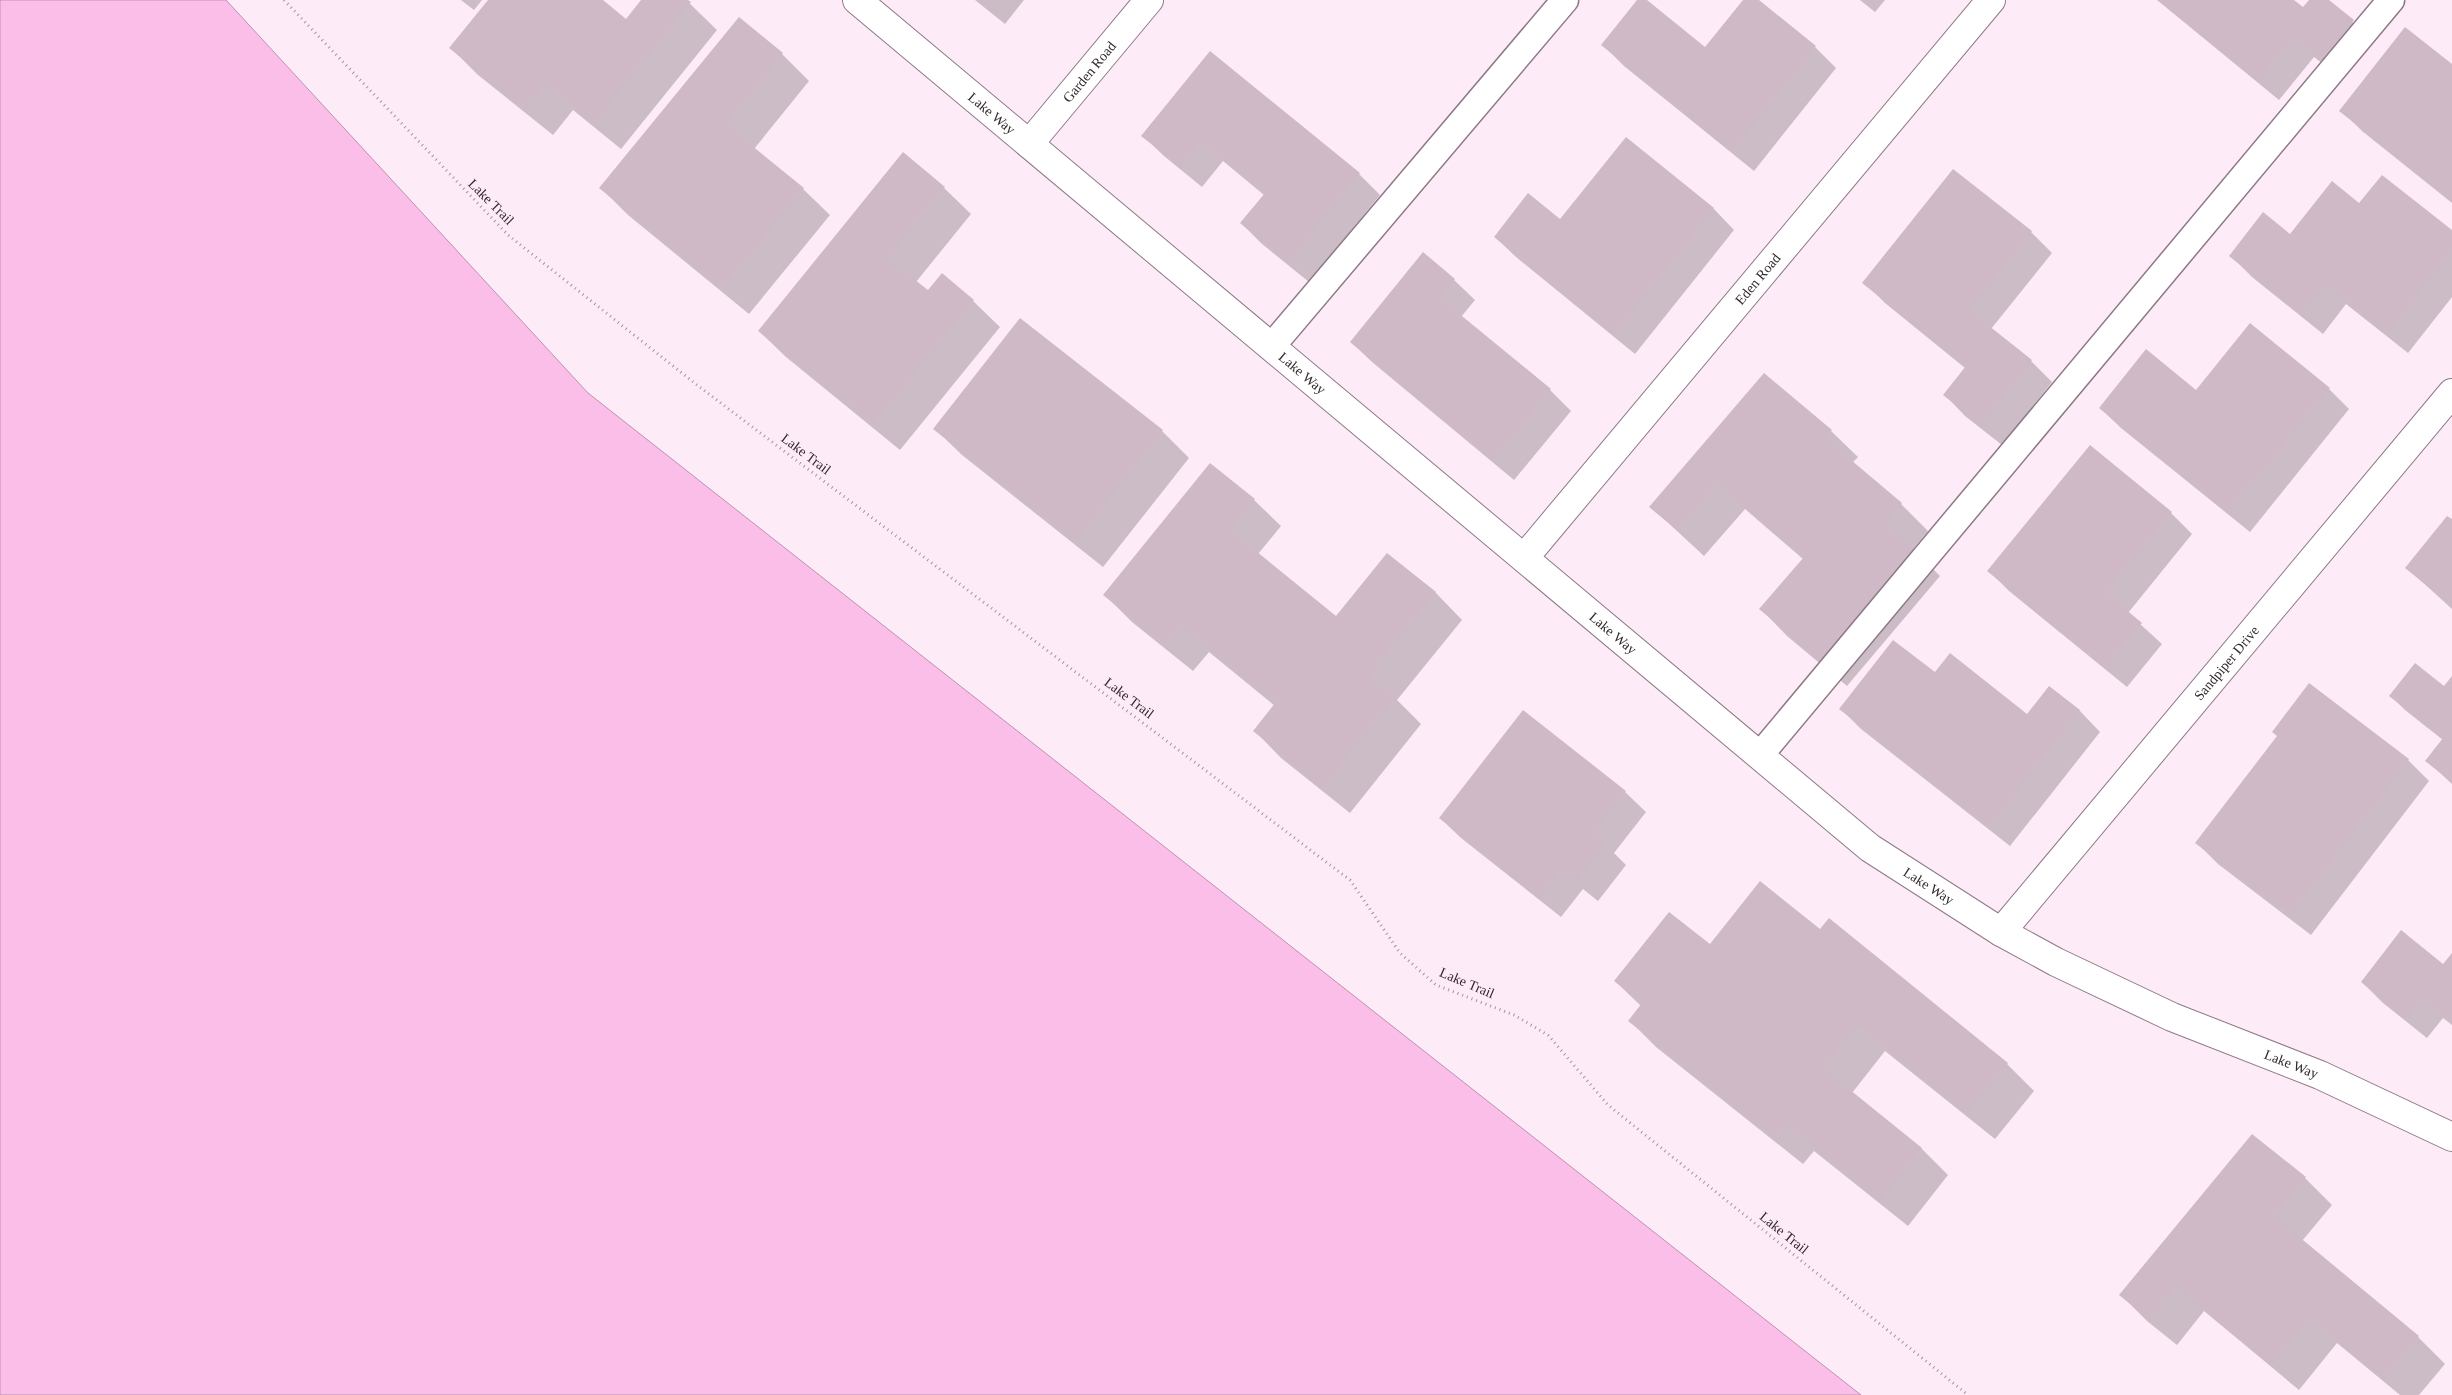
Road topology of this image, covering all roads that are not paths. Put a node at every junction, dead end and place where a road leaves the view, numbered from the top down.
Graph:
1 (858, 0) edge
2 (1149, 0) edge
3 (1565, 0) edge
4 (1992, 0) edge
5 (2391, 0) edge
6 (1029, 144) junction
7 (1271, 347) junction
8 (2452, 393) edge
9 (1524, 558) junction
10 (1760, 756) junction
11 (2001, 932) junction
12 (2452, 1137) edge

1 - 6 street, Lake Way
2 - 6 street, Garden Road
3 - 7 lane
4 - 9 street, Eden Road
5 - 10 lane
6 - 7 street, Lake Way
7 - 9 street, Lake Way
8 - 11 street, Sandpiper Drive
9 - 10 street, Lake Way
10 - 11 street, Lake Way
11 - 12 street, Lake Way

